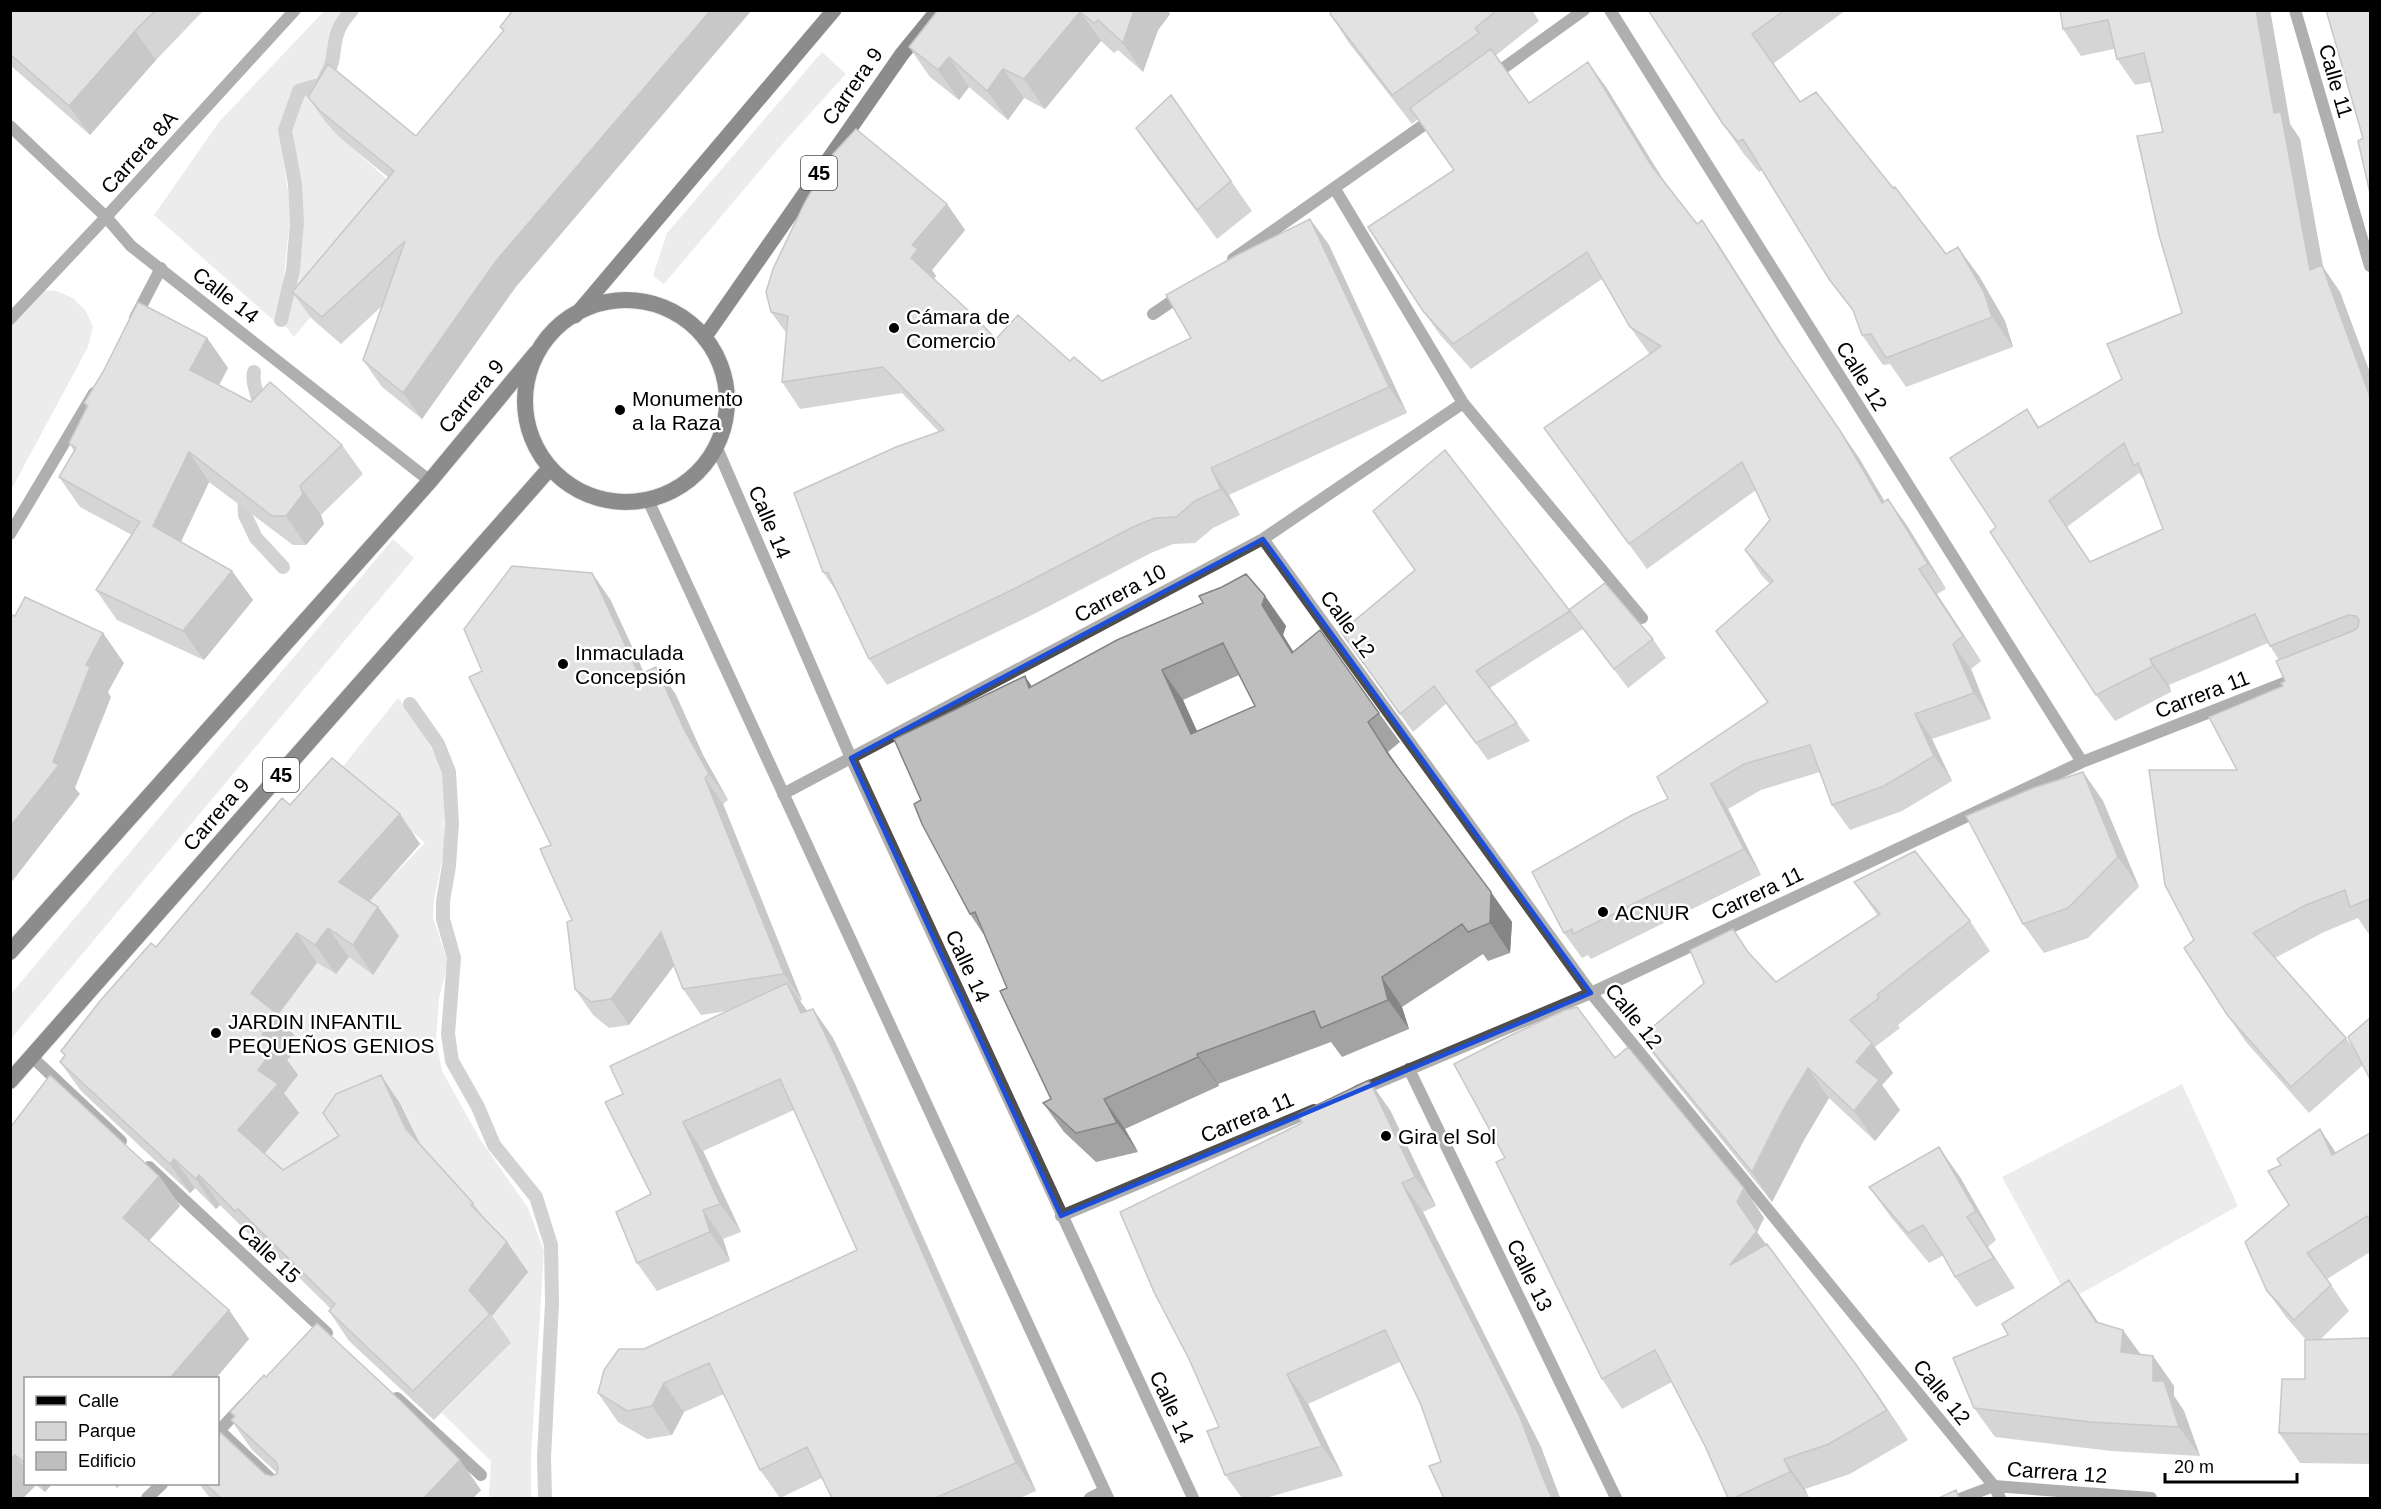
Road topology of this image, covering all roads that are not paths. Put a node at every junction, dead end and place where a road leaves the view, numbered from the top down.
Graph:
1 (295, 10) edge
2 (834, 10) edge
3 (938, 10) edge
4 (1584, 10) edge
5 (1610, 10) edge
6 (2295, 10) edge
7 (1479, 86) edge
8 (1450, 106) edge
9 (10, 126) edge
10 (1335, 189) junction
11 (106, 217) junction
12 (2370, 266) edge
13 (161, 268) junction
14 (1220, 268) edge
15 (1191, 288) edge
16 (1153, 314) dead end
17 (575, 316) junction
18 (10, 319) edge
19 (129, 330) edge
20 (704, 338) junction
21 (537, 353) junction
22 (101, 381) edge
23 (1463, 404) junction
24 (716, 446) junction
25 (550, 468) junction
26 (430, 481) junction
27 (648, 500) junction
28 (10, 534) edge
29 (1263, 539) junction
30 (1642, 618) dead end
31 (2304, 675) edge
32 (851, 758) junction
33 (2082, 762) junction
34 (783, 795) junction
35 (10, 952) edge
36 (1591, 993) junction
37 (32, 1057) junction
38 (1409, 1069) junction
39 (10, 1081) edge
40 (1344, 1097) edge
41 (1322, 1106) edge
42 (1061, 1216) junction
43 (334, 1341) edge
44 (386, 1388) edge
45 (252, 1395) edge
46 (219, 1430) edge
47 (219, 1432) edge
48 (481, 1475) dead end
49 (161, 1485) edge
50 (1994, 1486) junction
51 (1106, 1495) edge
52 (147, 1498) edge
53 (291, 1498) edge
54 (1090, 1498) edge
55 (1193, 1498) edge
56 (1616, 1498) edge
57 (1962, 1498) edge
58 (2000, 1498) edge
59 (2151, 1498) edge

1 - 11 street, Carrera 8A
2 - 17 main road
3 - 20 main road, Carrera 9 / 45
4 - 7 street
5 - 33 street, Calle 12
6 - 12 street, Calle 11
8 - 10 street
9 - 11 street, Calle 14
10 - 14 street
10 - 23 street
11 - 13 street, Calle 14
11 - 18 street, Carrera 8A
13 - 19 street
13 - 26 street, Calle 14
15 - 16 street
17 - 20 highway
17 - 21 highway
20 - 24 highway
21 - 25 highway
21 - 26 highway, Carrera 9
22 - 28 street
23 - 29 street, Carrera 10
23 - 30 street
24 - 27 highway
24 - 32 street, Calle 14
25 - 27 highway
25 - 37 highway, Carrera 9 / 45
26 - 35 highway, Carrera 9
27 - 34 street
29 - 32 street, Carrera 10
29 - 36 street, Calle 12
31 - 33 street, Carrera 11
32 - 34 street, Carrera 10
32 - 42 street, Calle 14
33 - 36 street, Carrera 11
34 - 51 street
36 - 38 street, Carrera 11
36 - 50 street, Calle 12
37 - 39 highway, Carrera 9 / 45
37 - 43 street, Calle 15
38 - 40 street, Carrera 11
38 - 56 street, Calle 13
41 - 42 street, Carrera 11
42 - 55 street, Calle 14
44 - 48 street
45 - 46 street
47 - 53 street
49 - 52 street
50 - 57 street, Carrera 12
50 - 58 street, Calle 12
50 - 59 street, Carrera 12
51 - 54 street

